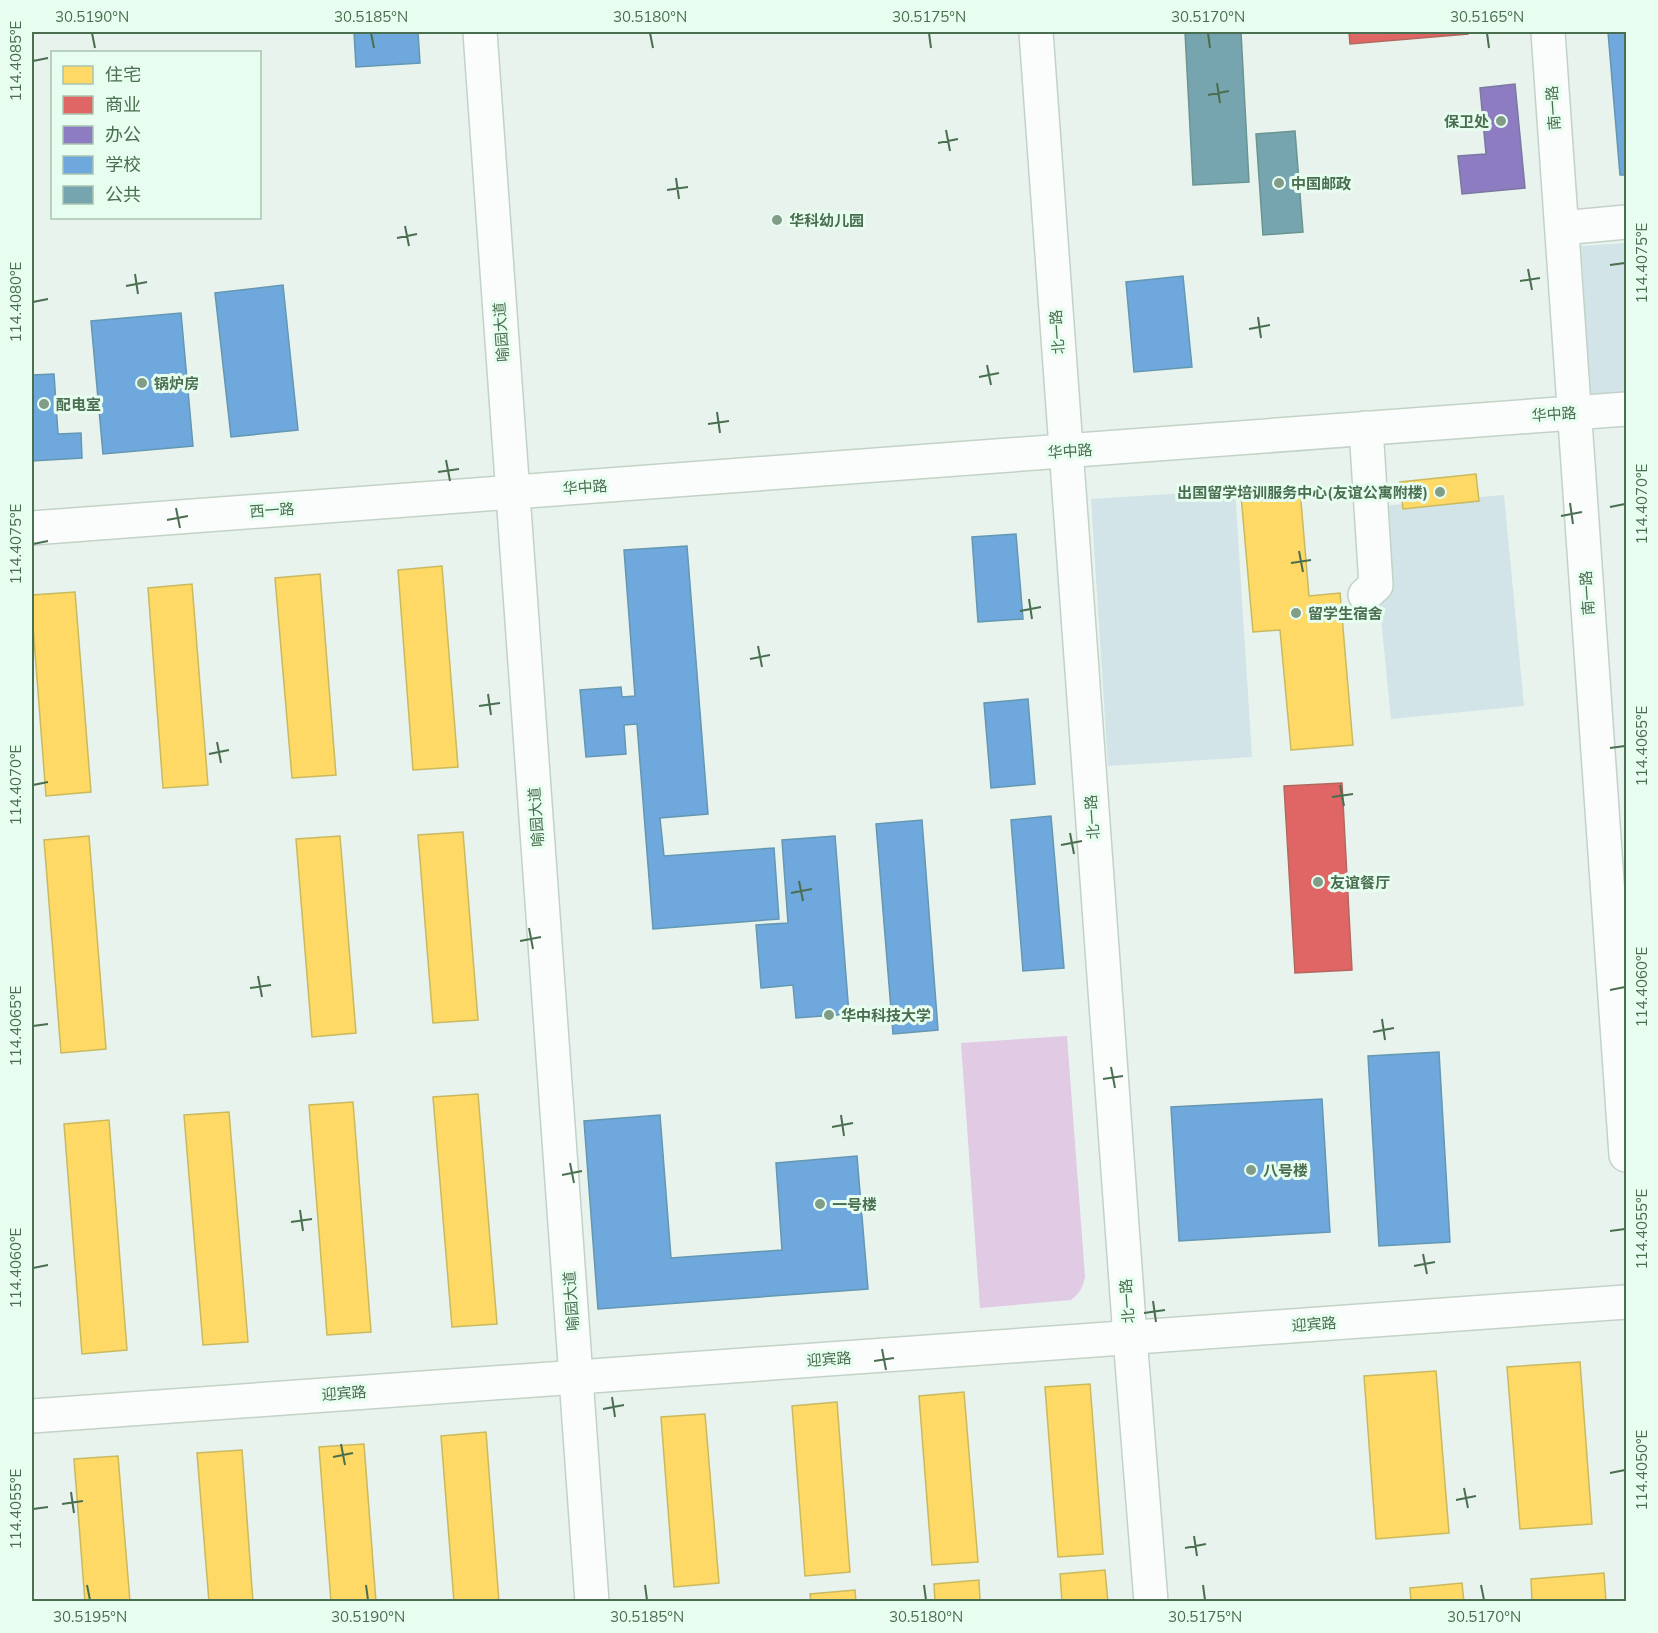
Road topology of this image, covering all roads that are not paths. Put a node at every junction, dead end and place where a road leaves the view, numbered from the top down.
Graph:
1 (480, 32) edge
2 (1036, 32) edge
3 (1548, 32) edge
4 (1626, 222) edge
5 (1562, 228) junction
6 (1626, 409) edge
7 (1575, 413) junction
8 (1366, 428) junction
9 (1066, 451) junction
10 (513, 493) junction
11 (32, 528) edge
12 (1365, 595) dead end
13 (1618, 899) edge
14 (1626, 1155) edge
15 (1626, 1302) edge
16 (1130, 1337) junction
17 (576, 1376) junction
18 (32, 1416) edge
19 (592, 1602) edge
20 (1151, 1602) edge

1 - 10 street, 喻园大道
2 - 9 street, 北一路
3 - 5 street, 南一路
4 - 5 street
5 - 7 street, 南一路
6 - 7 street, 华中路
7 - 8 street, 华中路
7 - 13 street, 南一路
8 - 9 street, 华中路
8 - 12 street
9 - 10 street, 华中路
9 - 16 street, 北一路
10 - 11 street, 西一路
10 - 17 street, 喻园大道
13 - 14 street, 南一路
15 - 16 street, 迎宾路
16 - 17 street, 迎宾路
16 - 20 street, 北一路
17 - 18 street, 迎宾路
17 - 19 street, 喻园大道

